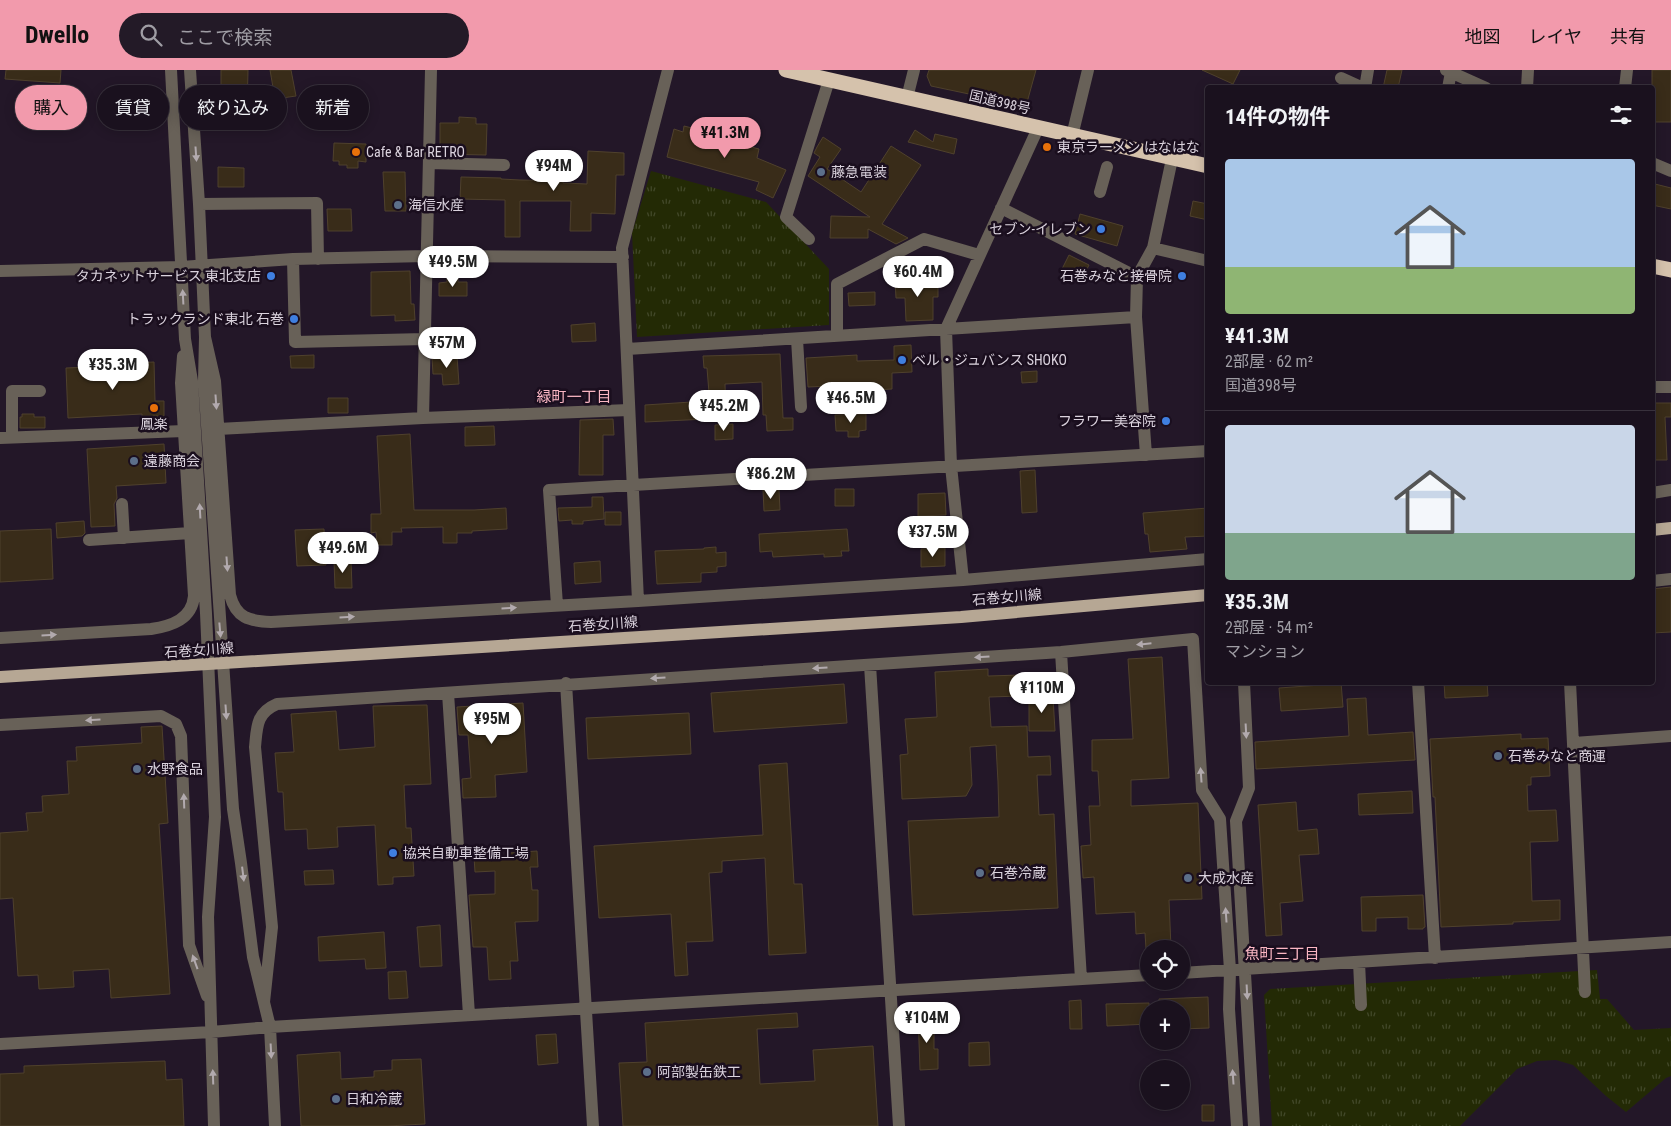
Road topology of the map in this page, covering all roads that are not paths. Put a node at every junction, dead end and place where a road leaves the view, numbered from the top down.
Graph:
1 (171, 70) edge
2 (190, 70) edge
3 (431, 70) edge
4 (668, 70) edge
5 (786, 70) edge
6 (914, 70) edge
7 (1088, 70) edge
8 (1368, 70) edge
9 (1528, 70) edge
10 (1627, 70) edge
11 (1449, 71) edge
12 (801, 72) edge
13 (1341, 78) dead end
14 (829, 80) junction
15 (1357, 85) edge
16 (1365, 85) edge
17 (1448, 85) edge
18 (1479, 85) edge
19 (1527, 85) edge
20 (1625, 85) edge
21 (907, 98) junction
22 (1038, 128) junction
23 (1072, 136) junction
24 (1172, 159) junction
25 (429, 163) junction
26 (1655, 164) edge
27 (504, 165) dead end
28 (1205, 165) edge
29 (1106, 167) dead end
30 (1671, 171) edge
31 (1100, 192) dead end
32 (200, 204) junction
33 (1001, 208) junction
34 (809, 239) dead end
35 (1153, 248) junction
36 (426, 256) junction
37 (979, 256) junction
38 (623, 257) junction
39 (293, 259) junction
40 (318, 259) junction
41 (1205, 260) edge
42 (201, 265) junction
43 (181, 267) junction
44 (1655, 267) edge
45 (1671, 270) edge
46 (0, 271) edge
47 (1137, 277) junction
48 (1136, 317) junction
49 (946, 329) junction
50 (837, 336) junction
51 (205, 337) junction
52 (185, 339) junction
53 (425, 339) junction
54 (797, 339) junction
55 (628, 350) junction
56 (1655, 386) edge
57 (1671, 387) edge
58 (40, 391) dead end
59 (801, 407) dead end
60 (629, 410) junction
61 (423, 418) junction
62 (218, 429) junction
63 (184, 431) junction
64 (6, 438) edge
65 (1205, 452) edge
66 (1146, 455) junction
67 (951, 466) junction
68 (632, 486) junction
69 (1671, 490) edge
70 (1655, 493) edge
71 (122, 504) dead end
72 (1671, 528) edge
73 (1655, 530) edge
74 (190, 533) junction
75 (124, 538) junction
76 (89, 540) dead end
77 (1205, 559) edge
78 (1671, 579) edge
79 (963, 580) junction
80 (1655, 581) edge
81 (1205, 595) edge
82 (638, 601) junction
83 (556, 605) junction
84 (0, 638) edge
85 (1060, 652) junction
86 (223, 663) junction
87 (207, 665) junction
88 (870, 665) junction
89 (0, 677) edge
90 (566, 684) junction
91 (1244, 685) edge
92 (1418, 685) edge
93 (1570, 685) edge
94 (448, 693) junction
95 (0, 725) edge
96 (1671, 736) edge
97 (1574, 743) junction
98 (1671, 942) edge
99 (1582, 949) junction
100 (1435, 958) junction
101 (1359, 962) junction
102 (1246, 969) junction
103 (1230, 970) junction
104 (1190, 972) edge
105 (1140, 976) edge
106 (1081, 979) junction
107 (890, 990) junction
108 (1585, 992) dead end
109 (264, 1002) junction
110 (1361, 1005) dead end
111 (212, 1008) junction
112 (586, 1008) junction
113 (469, 1015) junction
114 (270, 1027) junction
115 (211, 1032) junction
116 (0, 1044) edge
117 (214, 1126) edge
118 (275, 1126) edge
119 (593, 1126) edge
120 (899, 1126) edge
121 (1237, 1126) edge
122 (1254, 1126) edge

1 - 43 street
2 -> 32 street
3 - 25 street
4 - 38 street
5 - 12 highway, 国道398号
6 - 21 street
7 - 23 street
8 - 16 street
9 - 19 street
10 - 20 street
11 - 17 street
11 - 18 street
12 - 14 highway, 国道398号
13 - 15 street
14 - 21 highway, 国道398号
14 - 34 street
21 - 22 highway, 国道398号
22 - 23 highway, 国道398号
22 - 33 street
23 - 24 highway, 国道398号
24 - 28 highway, 国道398号
24 - 35 street
25 - 27 street
25 - 36 street
26 - 30 street
29 - 31 street
32 - 40 street
32 - 42 street
33 - 37 street
33 - 47 street
35 - 41 street
35 - 47 street
36 - 38 street
36 - 40 street
36 - 53 street
37 - 49 street
37 - 50 street
38 - 55 street
39 - 40 street
39 - 42 street
39 - 53 street
42 - 43 street
42 - 51 street
43 - 46 street
52 -> 43 street
44 - 45 highway
47 - 48 street
48 - 49 street
48 - 66 street
49 - 50 street
49 - 67 street
50 - 54 street
51 -> 62 street
51 -> 86 street
52 - 63 street
87 -> 52 street
53 - 61 street
54 - 55 street
54 - 59 street
55 - 60 street
56 - 57 street
58 - 64 street
60 - 61 street
60 - 68 street
61 - 62 street
62 -> 83 street
63 - 64 street
63 - 74 street
65 - 66 street
66 - 67 street
67 - 68 street
67 - 79 street
68 - 82 street
68 - 83 street
69 - 70 street
71 - 75 street
72 - 73 main road
74 - 75 street
84 -> 74 street
75 - 76 street
77 - 79 street
78 - 80 street
79 - 82 street
81 - 86 main road, 石巻女川線
82 - 83 street
85 -> 88 street
103 -> 85 street
85 - 106 street
86 - 87 main road, 石巻女川線
86 -> 109 street
87 - 89 main road, 石巻女川線
87 - 111 street
88 -> 90 street
88 - 107 street
90 - 94 street
90 - 112 street
91 -> 102 street
92 - 100 street
93 - 97 street
94 - 109 street
94 - 113 street
111 -> 95 street
96 - 97 street
97 - 99 street
98 - 99 street
99 - 100 street
99 - 108 street
100 - 101 street
101 - 102 street
101 - 110 street
102 - 103 street
102 -> 122 street
103 - 104 street
121 -> 103 street
105 - 106 street
106 - 107 street
107 - 112 street
107 - 120 street
109 - 114 street
111 - 115 street
112 - 113 street
112 - 119 street
113 - 114 street
114 - 115 street
114 -> 118 street
115 - 116 street
117 -> 115 street

